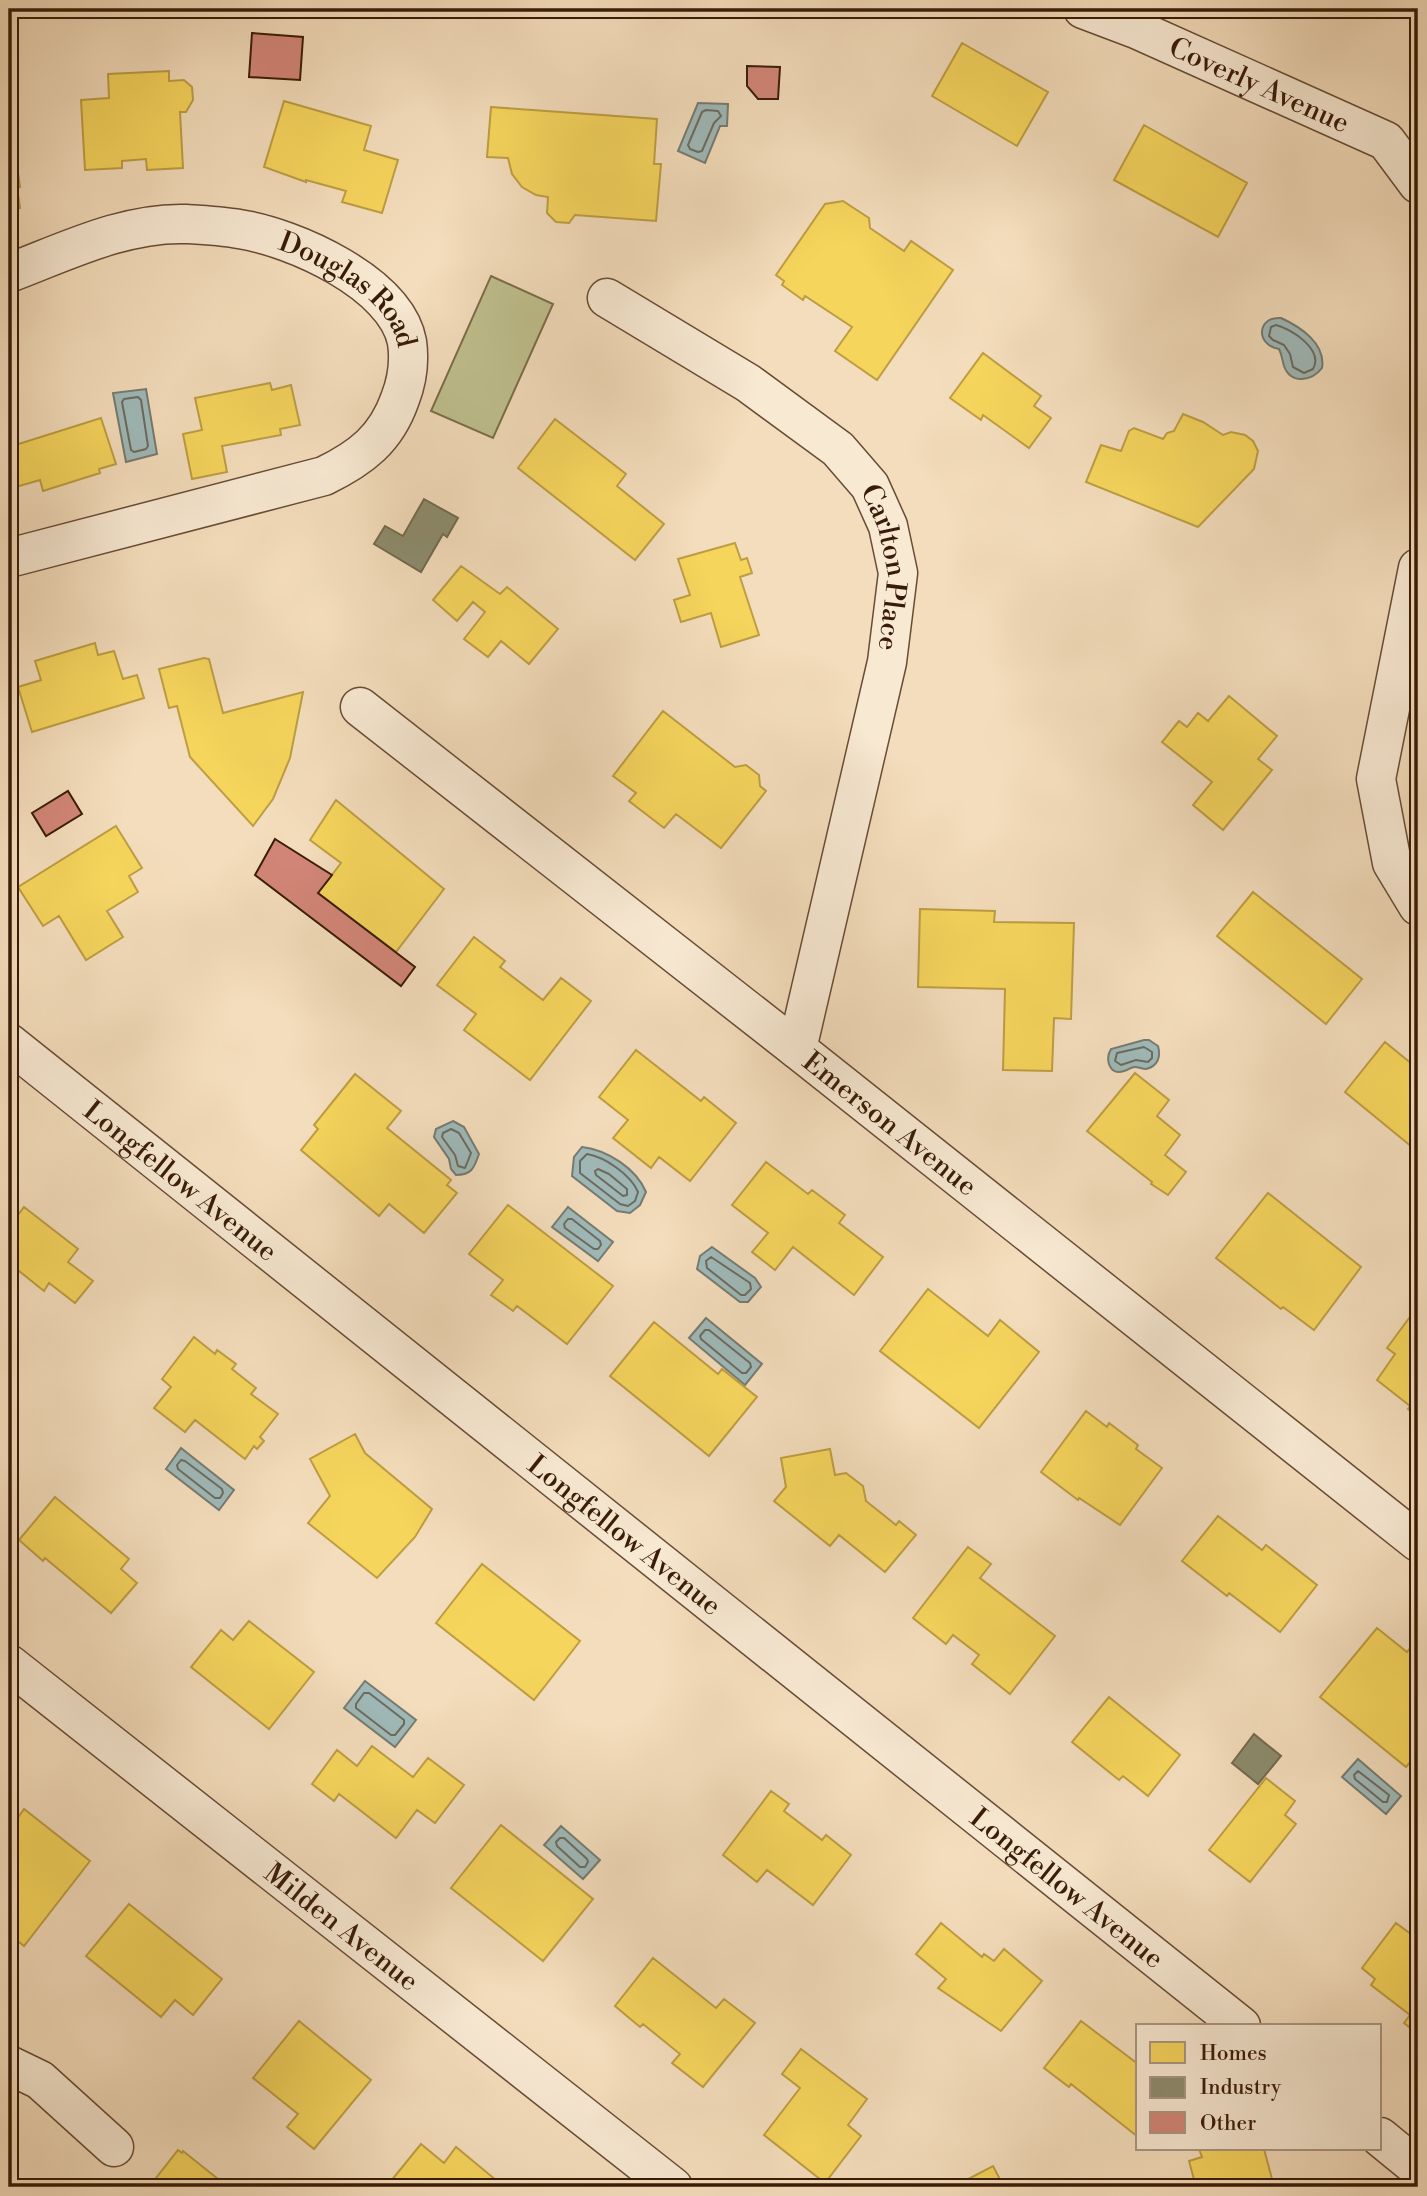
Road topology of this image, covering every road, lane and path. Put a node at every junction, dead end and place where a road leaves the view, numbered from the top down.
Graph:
1 (1083, 9) edge
2 (1418, 184) edge
3 (9, 273) edge
4 (607, 298) dead end
5 (9, 558) edge
6 (1418, 568) edge
7 (360, 707) dead end
8 (1418, 906) edge
9 (9, 1043) edge
10 (797, 1049) junction
11 (1418, 1542) edge
12 (9, 1664) edge
13 (1238, 2024) edge
14 (9, 2065) edge
15 (1382, 2139) edge
16 (114, 2147) dead end
17 (1418, 2168) edge
18 (673, 2187) edge

1 - 2 street, Coverly Avenue
3 - 5 street, Douglas Road
4 - 10 street, Carlton Place
6 - 8 street
7 - 10 street, Emerson Avenue
9 - 13 street, Longfellow Avenue
10 - 11 street, Emerson Avenue
12 - 18 street, Milden Avenue
14 - 16 street
15 - 17 street

